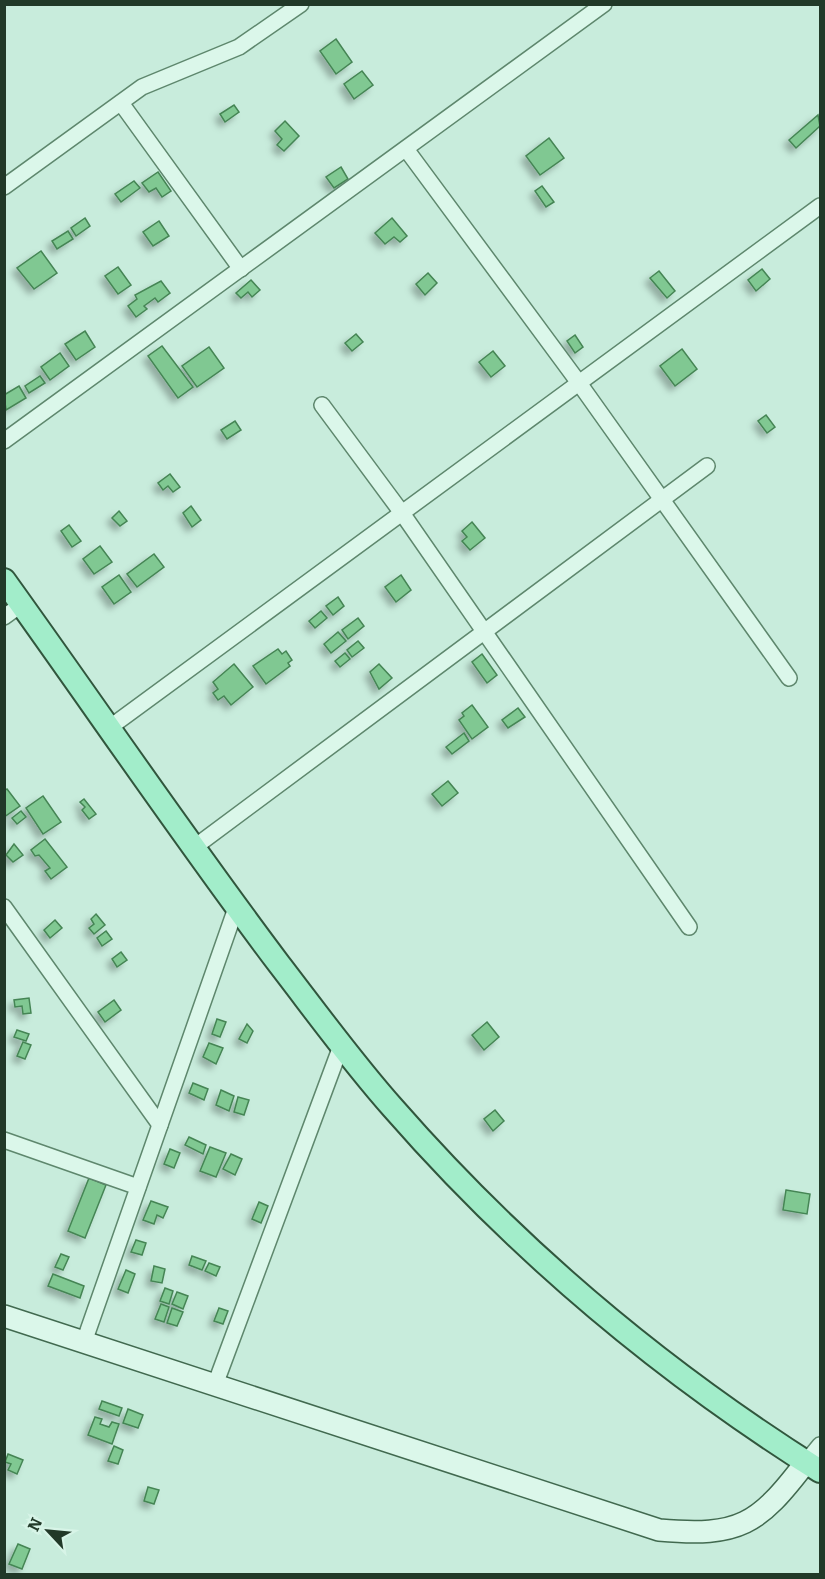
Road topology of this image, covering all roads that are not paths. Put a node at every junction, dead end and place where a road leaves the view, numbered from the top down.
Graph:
1 (301, 4) edge
2 (604, 4) edge
3 (121, 103) junction
4 (406, 149) junction
5 (4, 187) edge
6 (820, 206) edge
7 (240, 269) junction
8 (579, 383) junction
9 (322, 405) dead end
10 (4, 441) edge
11 (707, 466) dead end
12 (662, 500) junction
13 (402, 513) junction
14 (4, 580) edge
15 (13, 610) edge
16 (483, 632) junction
17 (789, 678) dead end
18 (109, 728) junction
19 (192, 849) junction
20 (4, 907) edge
21 (236, 908) junction
22 (689, 927) dead end
23 (341, 1046) junction
24 (160, 1125) junction
25 (4, 1140) edge
26 (138, 1187) junction
27 (4, 1316) edge
28 (84, 1342) junction
29 (215, 1385) junction
30 (816, 1459) edge

1 - 3 street
2 - 4 street
3 - 5 street
3 - 7 street
4 - 7 street
4 - 8 street
6 - 8 street
7 - 10 street
8 - 12 street
8 - 13 street
9 - 13 street
11 - 12 street
12 - 16 street
12 - 17 street
13 - 16 street
13 - 18 street
14 - 15 main road
15 - 18 main road
16 - 19 street
16 - 22 street
18 - 19 main road
19 - 21 main road
20 - 24 street
21 - 23 main road
21 - 24 street
23 - 29 street
23 - 30 main road
24 - 26 street
25 - 26 street
26 - 28 street
27 - 28 main road
28 - 29 main road
29 - 30 main road

